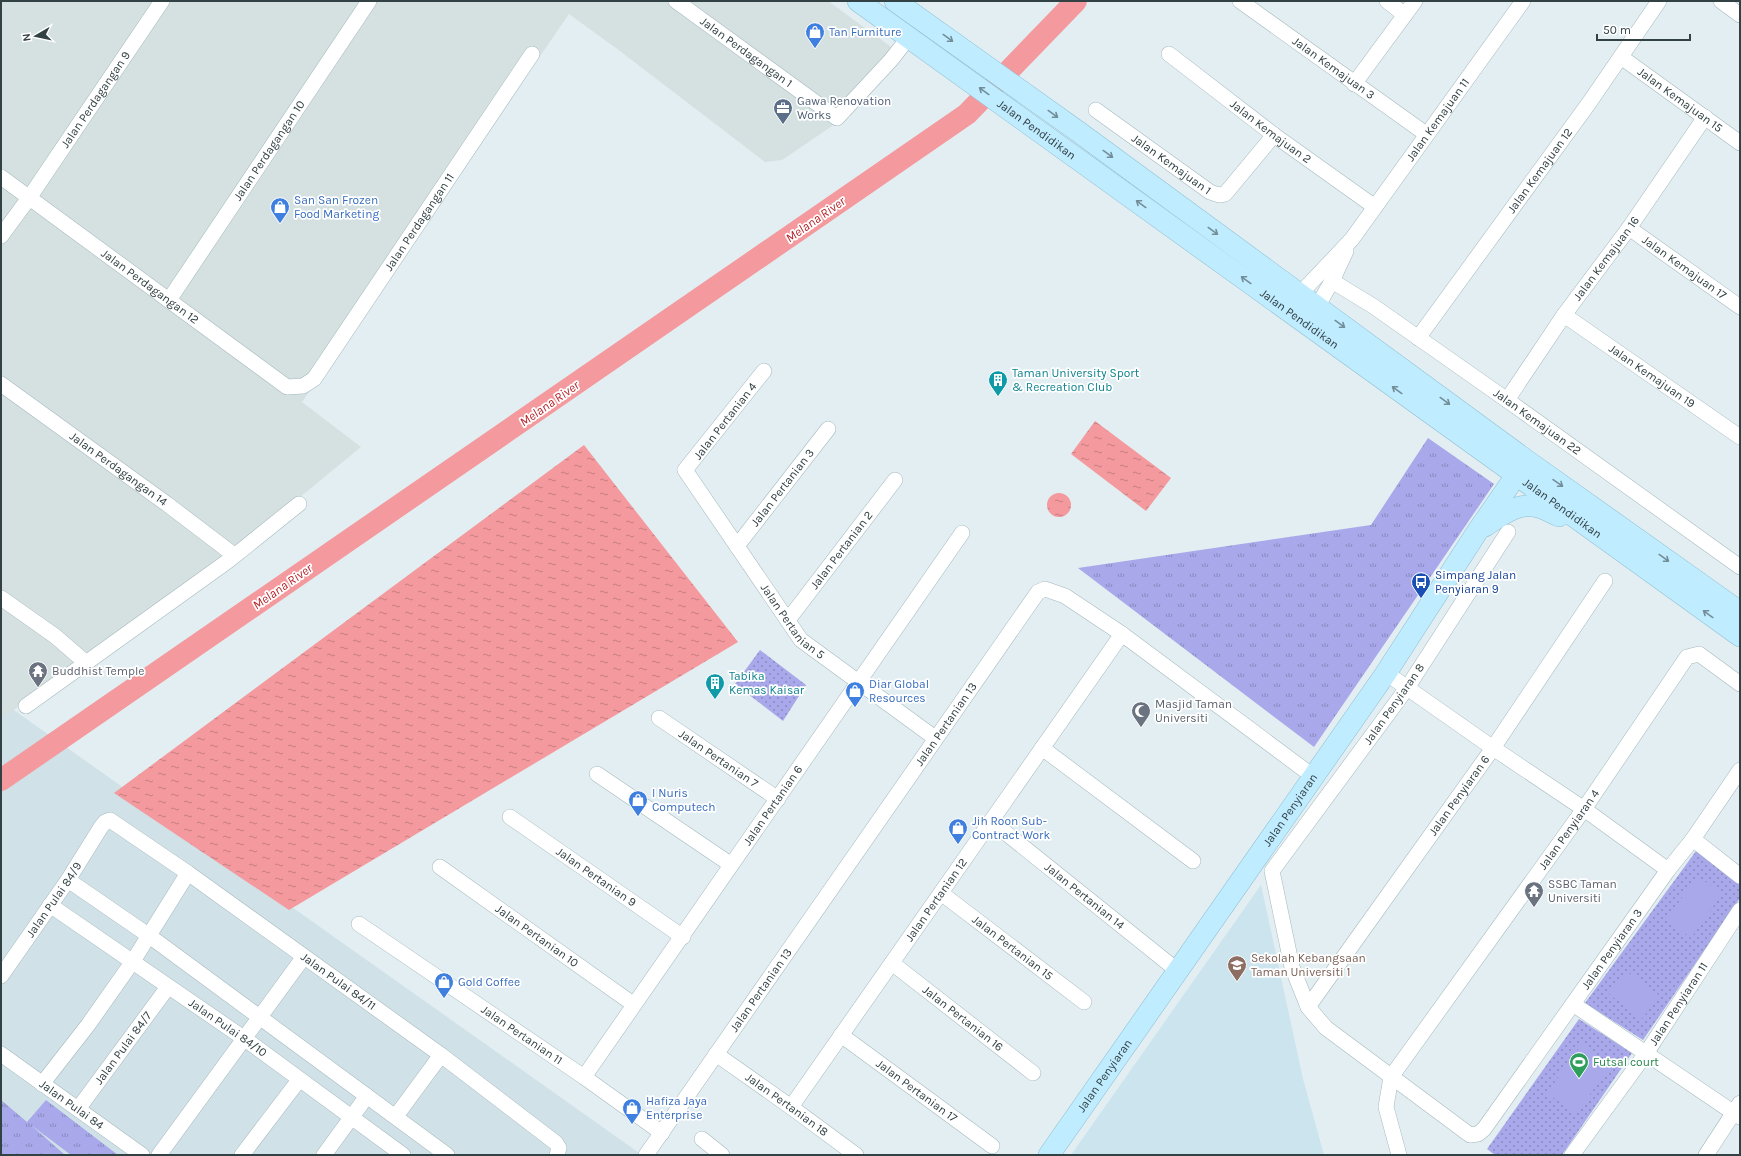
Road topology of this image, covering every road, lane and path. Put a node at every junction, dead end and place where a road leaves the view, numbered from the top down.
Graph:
1 (162, 1) edge
2 (369, 1) edge
3 (676, 1) edge
4 (858, 1) edge
5 (895, 1) edge
6 (1240, 1) edge
7 (1387, 1) edge
8 (1415, 1) edge
9 (1523, 1) edge
10 (1659, 1) edge
11 (1721, 1) edge
12 (1405, 15) junction
13 (1740, 15) edge
14 (909, 37) junction
15 (532, 54) dead end
16 (1169, 54) dead end
17 (1621, 57) junction
18 (1354, 84) junction
19 (1096, 110) dead end
20 (1705, 117) junction
21 (1274, 134) junction
22 (1426, 134) junction
23 (1740, 143) edge
24 (1, 177) edge
25 (30, 198) junction
26 (1375, 207) junction
27 (1629, 228) junction
28 (1, 236) edge
29 (1352, 239) junction
30 (1332, 281) junction
31 (1299, 294) junction
32 (169, 300) junction
33 (1317, 307) junction
34 (1740, 307) edge
35 (1564, 315) junction
36 (1418, 338) junction
37 (764, 371) dead end
38 (1, 384) edge
39 (303, 386) joint
40 (1508, 400) junction
41 (1439, 421) junction
42 (828, 428) dead end
43 (1740, 437) edge
44 (1521, 468) junction
45 (685, 470) joint
46 (895, 480) dead end
47 (299, 504) dead end
48 (1477, 532) junction
49 (1508, 532) dead end
50 (962, 533) dead end
51 (1597, 534) junction
52 (736, 546) junction
53 (234, 555) junction
54 (1740, 567) edge
55 (1605, 582) dead end
56 (1, 598) edge
57 (1740, 612) edge
58 (788, 620) junction
59 (1122, 634) junction
60 (1740, 636) edge
61 (85, 662) junction
62 (1386, 673) junction
63 (859, 683) junction
64 (1740, 684) edge
65 (1407, 688) junction
66 (26, 706) dead end
67 (659, 718) dead end
68 (935, 738) junction
69 (1042, 748) junction
70 (1493, 748) junction
71 (1740, 770) edge
72 (597, 774) dead end
73 (1314, 777) junction
74 (778, 799) junction
75 (1584, 809) junction
76 (510, 817) dead end
77 (991, 821) junction
78 (105, 822) joint
79 (1693, 839) junction
80 (1193, 861) dead end
81 (730, 864) junction
82 (440, 867) dead end
83 (1668, 870) junction
84 (188, 873) junction
85 (1740, 876) edge
86 (68, 880) junction
87 (941, 893) junction
88 (50, 905) junction
89 (1740, 910) edge
90 (359, 924) dead end
91 (148, 935) junction
92 (683, 937) junction
93 (303, 958) junction
94 (133, 961) junction
95 (892, 963) junction
96 (1178, 971) junction
97 (1, 976) edge
98 (168, 987) junction
99 (1084, 1002) dead end
100 (633, 1004) junction
101 (1573, 1004) junction
102 (1308, 1007) junction
103 (260, 1018) junction
104 (841, 1035) junction
105 (245, 1039) junction
106 (1647, 1052) junction
107 (1, 1054) edge
108 (716, 1054) junction
109 (441, 1055) junction
110 (1034, 1073) dead end
111 (584, 1077) junction
112 (1391, 1077) junction
113 (299, 1080) junction
114 (42, 1084) junction
115 (367, 1096) junction
116 (791, 1107) junction
117 (78, 1109) junction
118 (1738, 1111) edge
119 (396, 1116) junction
120 (352, 1117) junction
121 (419, 1133) junction
122 (662, 1133) junction
123 (702, 1139) dead end
124 (992, 1146) dead end
125 (142, 1155) edge
126 (159, 1155) edge
127 (242, 1155) edge
128 (324, 1155) edge
129 (403, 1155) edge
130 (447, 1155) edge
131 (557, 1155) edge
132 (646, 1155) edge
133 (722, 1155) edge
134 (856, 1155) edge
135 (1049, 1155) edge
136 (1399, 1155) edge
137 (1572, 1155) edge
138 (1706, 1155) edge

1 - 25 street, Jalan Perdagangan 9
2 - 32 street, Jalan Perdagangan 10
3 - 14 street, Jalan Perdagangan 1
4 - 14 main road, Jalan Pendidikan
5 -> 31 main road, Jalan Pendidikan
6 - 18 street, Jalan Kemajuan 3
7 - 12 street
8 - 12 street
9 - 22 street, Jalan Kemajuan 11
10 - 17 street, Jalan Kemajuan 12
11 - 13 street
12 - 18 street
41 -> 14 main road, Jalan Pendidikan
15 - 39 street, Jalan Perdagangan 11
16 - 21 street, Jalan Kemajuan 2
17 - 20 street, Jalan Kemajuan 15
17 - 36 street, Jalan Kemajuan 12
18 - 22 street, Jalan Kemajuan 3
19 - 21 street, Jalan Kemajuan 1
20 - 23 street, Jalan Kemajuan 15
20 - 27 street, Jalan Kemajuan 16
21 - 26 street, Jalan Kemajuan 2
22 - 26 street, Jalan Kemajuan 11
24 - 25 street, Jalan Perdagangan 12
25 - 28 street, Jalan Perdagangan 9
25 - 32 street, Jalan Perdagangan 12
26 - 29 street, Jalan Kemajuan 11
27 - 34 street, Jalan Kemajuan 17
27 - 35 street, Jalan Kemajuan 16
29 - 30 street, Jalan Kemajuan 11
29 - 31 street, Jalan Kemajuan 11
30 - 33 street, Jalan Kemajuan 11
30 - 36 street, Jalan Kemajuan 22
31 - 33 main road, Jalan Pendidikan
32 - 39 street, Jalan Perdagangan 12
33 -> 44 main road, Jalan Pendidikan
35 - 40 street, Jalan Kemajuan 16
35 - 43 street, Jalan Kemajuan 19
36 - 40 street, Jalan Kemajuan 22
37 - 45 street, Jalan Pertanian 4
38 - 53 street, Jalan Perdagangan 14
40 - 54 street, Jalan Kemajuan 22
41 - 44 main road, Jalan Pendidikan
41 - 48 main road
42 - 52 street, Jalan Pertanian 3
44 - 48 main road, Jalan Penyiaran
44 - 51 main road, Jalan Pendidikan
44 -> 57 main road, Jalan Pendidikan
45 - 52 street, Jalan Pertanian 5
46 - 58 street, Jalan Pertanian 2
47 - 53 street
48 - 51 main road
48 - 62 main road, Jalan Penyiaran
49 - 65 street, Jalan Penyiaran 8
50 - 63 street, Jalan Pertanian 6
60 -> 51 main road, Jalan Pendidikan
52 - 58 street, Jalan Pertanian 5
53 - 61 street
55 - 70 street, Jalan Penyiaran 6
56 - 61 street
58 - 63 street, Jalan Pertanian 5
59 - 68 street, Jalan Pertanian 13
59 - 69 street, Jalan Pertanian 12
59 - 73 street, Jalan Pertanian 13
61 - 66 street
62 - 65 street
62 - 73 main road, Jalan Penyiaran
63 - 68 street, Jalan Pertanian 5
63 - 74 street, Jalan Pertanian 6
64 - 75 street, Jalan Penyiaran 4
65 - 70 street
65 - 102 street, Jalan Penyiaran 8
67 - 74 street, Jalan Pertanian 7
68 - 108 street, Jalan Pertanian 13
69 - 77 street, Jalan Pertanian 12
69 - 80 street
70 - 75 street
70 - 102 street, Jalan Penyiaran 6
71 - 79 street, Jalan Penyiaran 3
72 - 81 street
73 - 96 main road, Jalan Penyiaran
74 - 81 street, Jalan Pertanian 6
75 - 83 street
75 - 112 street, Jalan Penyiaran 4
76 - 92 street, Jalan Pertanian 9
77 - 87 street, Jalan Pertanian 12
77 - 96 street, Jalan Pertanian 14
78 - 84 street, Jalan Pulai 84/11
78 - 86 street, Jalan Pulai 84/9
79 - 83 street, Jalan Penyiaran 3
79 - 85 street
81 - 92 street, Jalan Pertanian 6
82 - 100 street, Jalan Pertanian 10
83 - 101 street, Jalan Penyiaran 3
84 - 91 street
84 - 93 street, Jalan Pulai 84/11
86 - 88 street, Jalan Pulai 84/9
86 - 91 street
87 - 95 street, Jalan Pertanian 12
87 - 99 street, Jalan Pertanian 15
88 - 94 street, Jalan Pulai 84/10
88 - 97 street, Jalan Pulai 84/9
89 - 106 street, Jalan Penyiaran 11
90 - 111 street, Jalan Pertanian 11
91 - 94 street
91 - 103 street
92 - 100 street, Jalan Pertanian 6
93 - 103 street
93 - 109 street, Jalan Pulai 84/11
94 - 98 street, Jalan Pulai 84/10
94 - 114 street
95 - 104 street, Jalan Pertanian 12
95 - 110 street, Jalan Pertanian 16
96 - 135 main road, Jalan Penyiaran
98 - 105 street, Jalan Pulai 84/10
98 - 117 street, Jalan Pulai 84/7
100 - 111 street, Jalan Pertanian 6
101 - 106 street
101 - 112 street, Jalan Penyiaran 3
102 - 112 street
103 - 105 street
103 - 115 street
104 - 116 street, Jalan Pertanian 12
104 - 124 street, Jalan Pertanian 17
105 - 113 street, Jalan Pulai 84/10
105 - 126 street
106 - 118 street
106 - 137 street, Jalan Penyiaran 11
107 - 114 street, Jalan Pulai 84
108 - 116 street, Jalan Pertanian 18
108 - 122 street, Jalan Pertanian 13
109 - 119 street
109 - 131 street, Jalan Pulai 84/11
111 - 122 street, Jalan Pertanian 11
112 - 136 street
113 - 120 street, Jalan Pulai 84/10
113 - 127 street
114 - 117 street, Jalan Pulai 84
115 - 119 street
115 - 120 street
116 - 134 street, Jalan Pertanian 18
117 - 125 street, Jalan Pulai 84
118 - 138 street
119 - 121 street
120 - 128 street
120 - 129 street, Jalan Pulai 84/10
121 - 129 street
121 - 130 street
122 - 132 street
123 - 133 street

